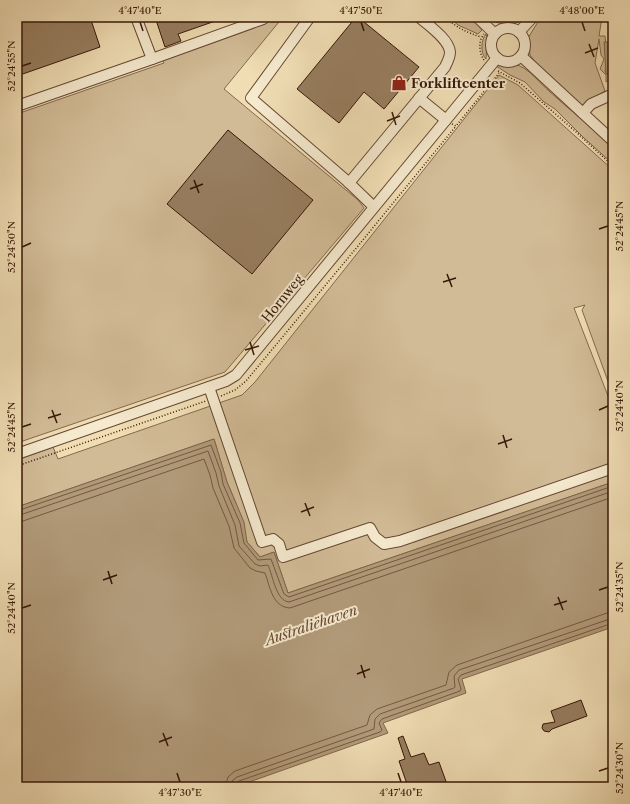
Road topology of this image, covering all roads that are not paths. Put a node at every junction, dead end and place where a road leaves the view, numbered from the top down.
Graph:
1 (136, 17) edge
2 (265, 17) edge
3 (310, 17) edge
4 (419, 17) edge
5 (477, 17) edge
6 (533, 17) edge
7 (519, 32) junction
8 (496, 34) junction
9 (520, 56) junction
10 (497, 58) junction
11 (152, 59) junction
12 (613, 94) edge
13 (419, 98) junction
14 (17, 106) edge
15 (583, 113) junction
16 (446, 120) junction
17 (613, 141) edge
18 (349, 183) junction
19 (374, 207) junction
20 (209, 387) junction
21 (17, 454) edge
22 (613, 468) edge

1 - 11 street
2 - 11 street
3 - 18 street
4 - 13 street
5 - 8 street
6 - 7 street
7 - 8 street
7 - 9 street
8 - 10 street
9 - 10 street
9 - 15 street
10 - 16 street, Hornweg
11 - 14 street
12 - 15 street
13 - 16 street
13 - 18 street
15 - 17 street
16 - 19 street, Hornweg
18 - 19 street
19 - 20 street, Hornweg
20 - 21 street, Hornweg
20 - 22 street

